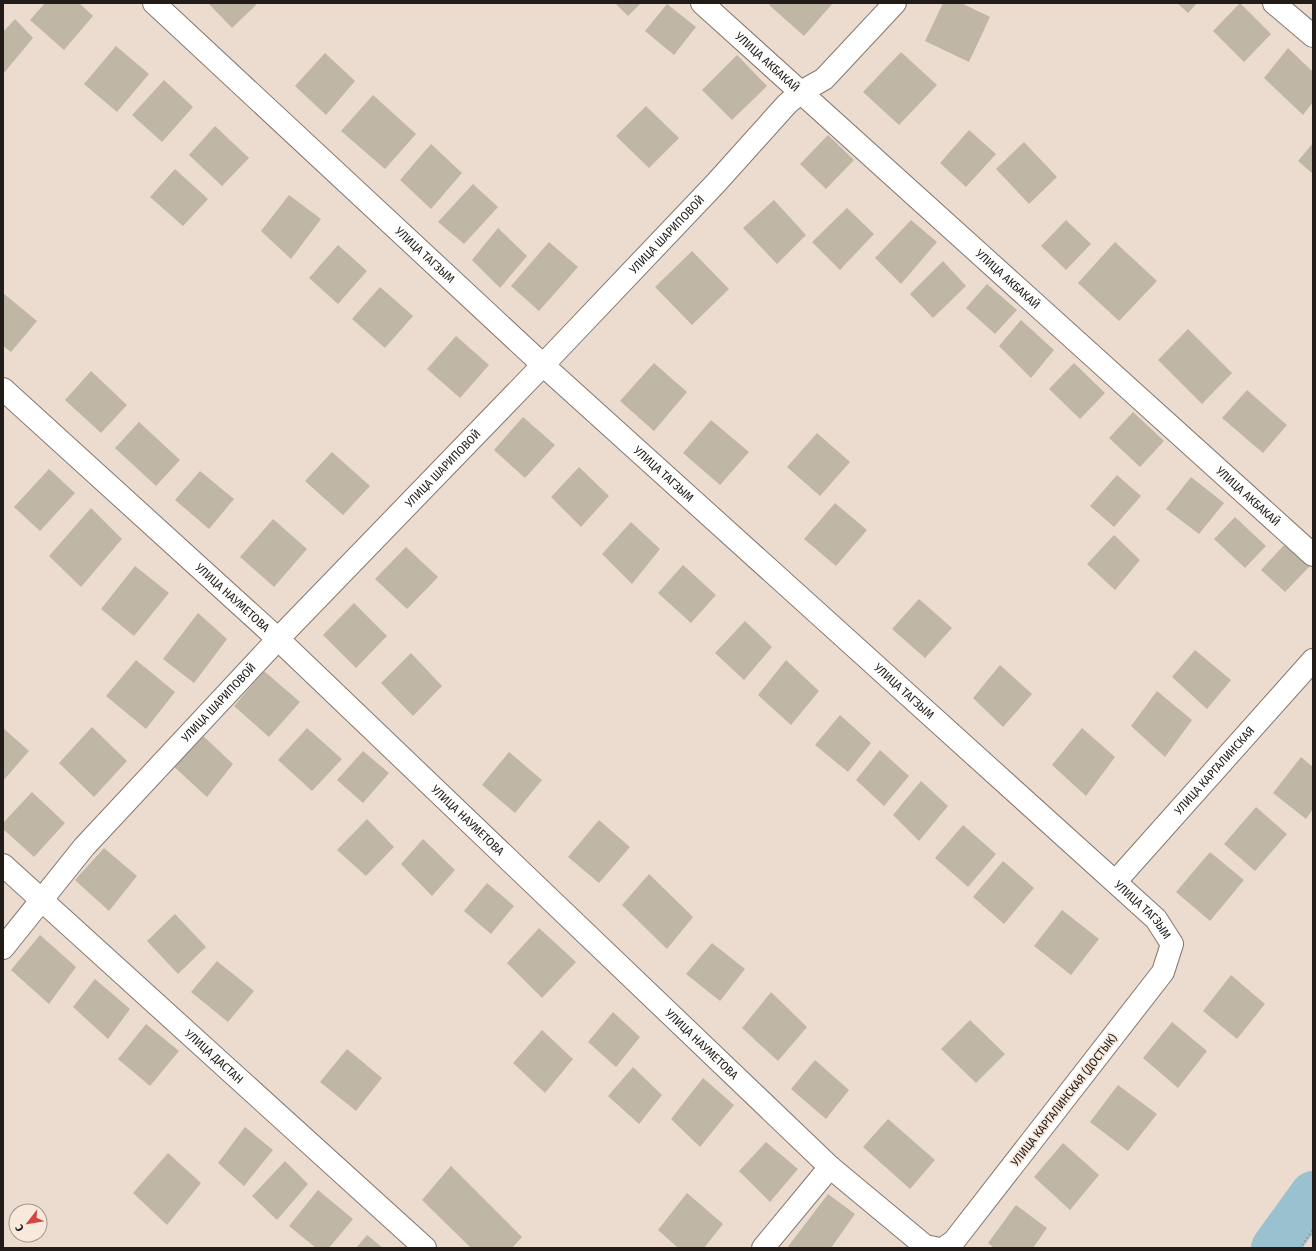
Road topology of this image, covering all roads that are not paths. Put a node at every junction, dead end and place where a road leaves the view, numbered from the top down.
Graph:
1 (154, 3) edge
2 (702, 3) edge
3 (895, 3) edge
4 (1274, 3) edge
5 (1313, 36) edge
6 (800, 92) junction
7 (543, 366) junction
8 (3, 389) edge
9 (1313, 555) edge
10 (278, 639) junction
11 (1313, 660) edge
12 (3, 865) edge
13 (1116, 881) junction
14 (42, 900) junction
15 (1172, 944) joint
16 (3, 948) edge
17 (830, 1167) junction
18 (425, 1248) edge
19 (763, 1248) edge
20 (935, 1248) edge
21 (944, 1248) edge

1 - 7 street, УЛИЦА ТАГЗЫМ
2 - 6 street, УЛИЦА АКБАКАЙ
3 - 6 street, УЛИЦА ШАРИПОВОЙ
4 - 5 street
6 - 7 street, УЛИЦА ШАРИПОВОЙ
6 - 9 street, УЛИЦА АКБАКАЙ
7 - 10 street, УЛИЦА ШАРИПОВОЙ
7 - 13 street, УЛИЦА ТАГЗЫМ
8 - 10 street, УЛИЦА НАУМЕТОВА
10 - 14 street, УЛИЦА ШАРИПОВОЙ
10 - 17 street, УЛИЦА НАУМЕТОВА
11 - 13 street, УЛИЦА КАРГАЛИНСКАЯ
12 - 14 street, УЛИЦА ДАСТАН
13 - 15 street, УЛИЦА ТАГЗЫМ
14 - 16 street, УЛИЦА ШАРИПОВОЙ
14 - 18 street, УЛИЦА ДАСТАН
15 - 21 street, УЛИЦА КАРГАЛИНСКАЯ (ДОСТЫК)
17 - 19 street
17 - 20 street, УЛИЦА НАУМЕТОВА

